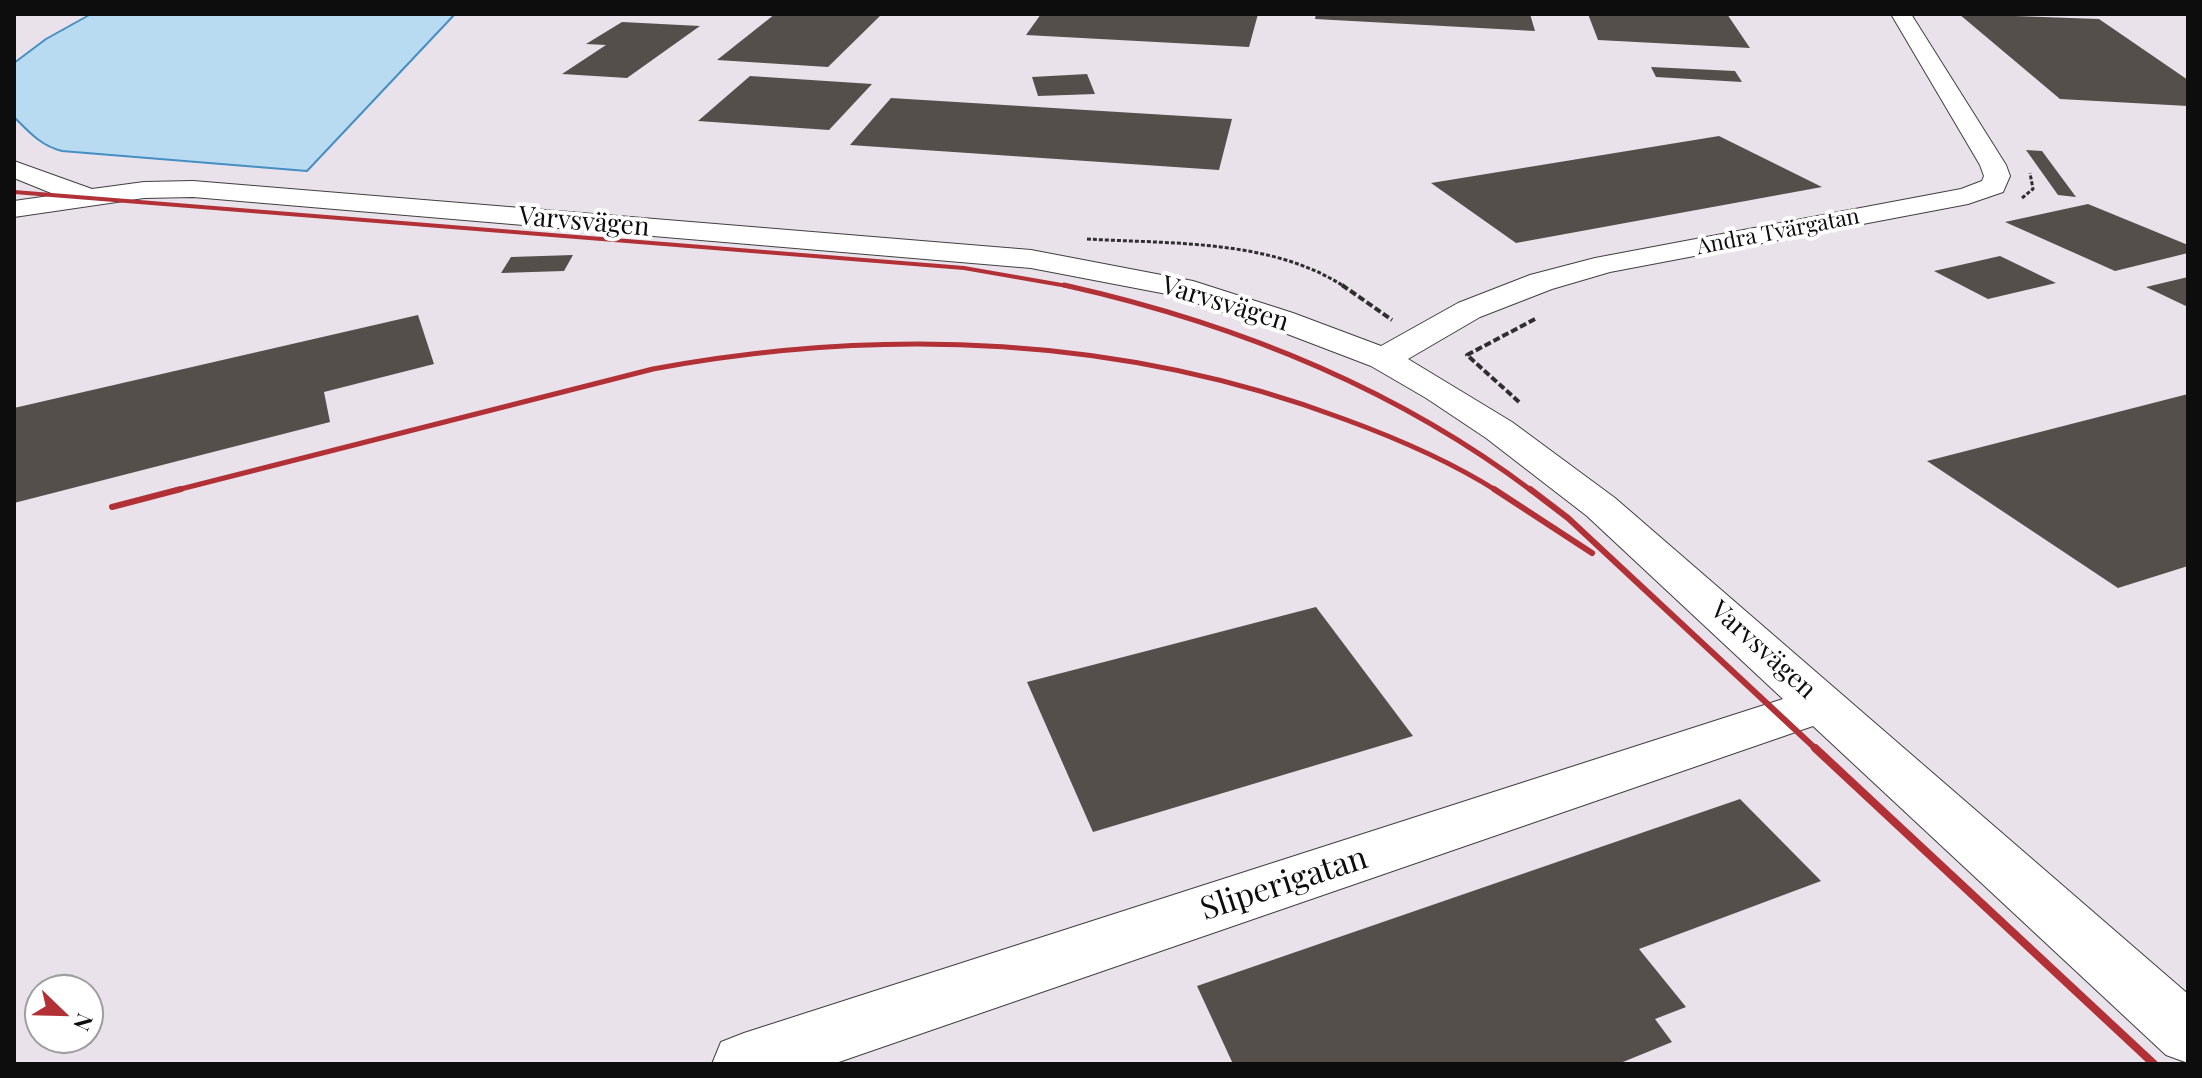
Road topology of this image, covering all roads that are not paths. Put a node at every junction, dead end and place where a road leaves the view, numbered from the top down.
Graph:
1 (1901, 14) edge
2 (14, 169) edge
3 (89, 197) junction
4 (14, 209) edge
5 (1383, 359) junction
6 (1824, 704) junction
7 (2188, 1034) edge
8 (744, 1064) edge

1 - 5 street, Andra Tvärgatan
2 - 3 street
3 - 4 street, Varvsvägen
3 - 5 street, Varvsvägen
5 - 6 street, Varvsvägen
6 - 7 street, Varvsvägen
6 - 8 street, Sliperigatan

